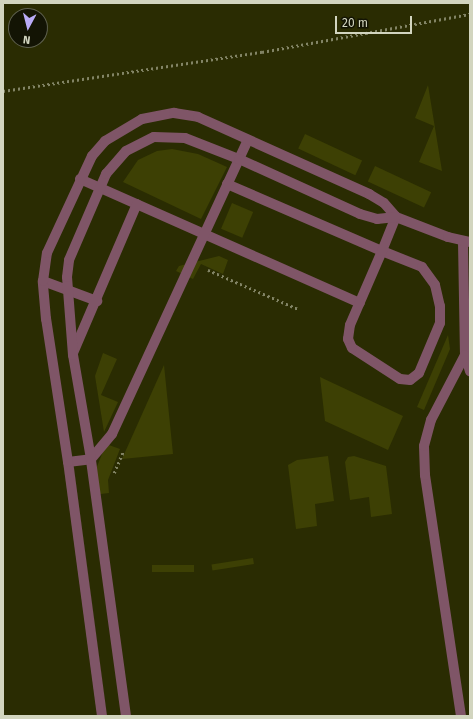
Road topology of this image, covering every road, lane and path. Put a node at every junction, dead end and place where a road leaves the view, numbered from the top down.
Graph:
1 (470, 14) edge
2 (3, 92) edge
3 (248, 140) junction
4 (239, 159) junction
5 (80, 179) junction
6 (227, 184) junction
7 (99, 188) junction
8 (137, 204) junction
9 (396, 217) junction
10 (204, 234) junction
11 (467, 242) edge
12 (382, 251) junction
13 (202, 268) dead end
14 (43, 281) junction
15 (68, 292) junction
16 (97, 301) junction
17 (360, 303) junction
18 (298, 309) dead end
19 (73, 355) junction
20 (466, 355) junction
21 (470, 372) edge
22 (126, 445) dead end
23 (91, 458) junction
24 (68, 462) junction
25 (114, 473) dead end
26 (102, 716) edge
27 (126, 716) edge
28 (461, 716) edge

1 - 2 path
3 - 4 lane
3 - 5 lane
3 - 9 lane
4 - 6 lane
4 - 7 lane
4 - 9 lane
5 - 7 lane
5 - 14 lane
6 - 10 lane
6 - 12 lane
7 - 8 lane
7 - 15 lane
8 - 10 lane
8 - 16 lane
9 - 11 lane
9 - 12 lane
10 - 17 lane
10 - 23 lane
11 - 20 lane
12 - 17 lane
12 - 17 lane
13 - 18 path
14 - 15 lane
14 - 24 lane
15 - 16 lane
15 - 19 lane
16 - 19 lane
19 - 23 lane
20 - 21 lane
20 - 28 lane
22 - 25 path
23 - 24 lane
23 - 27 lane
24 - 26 lane

